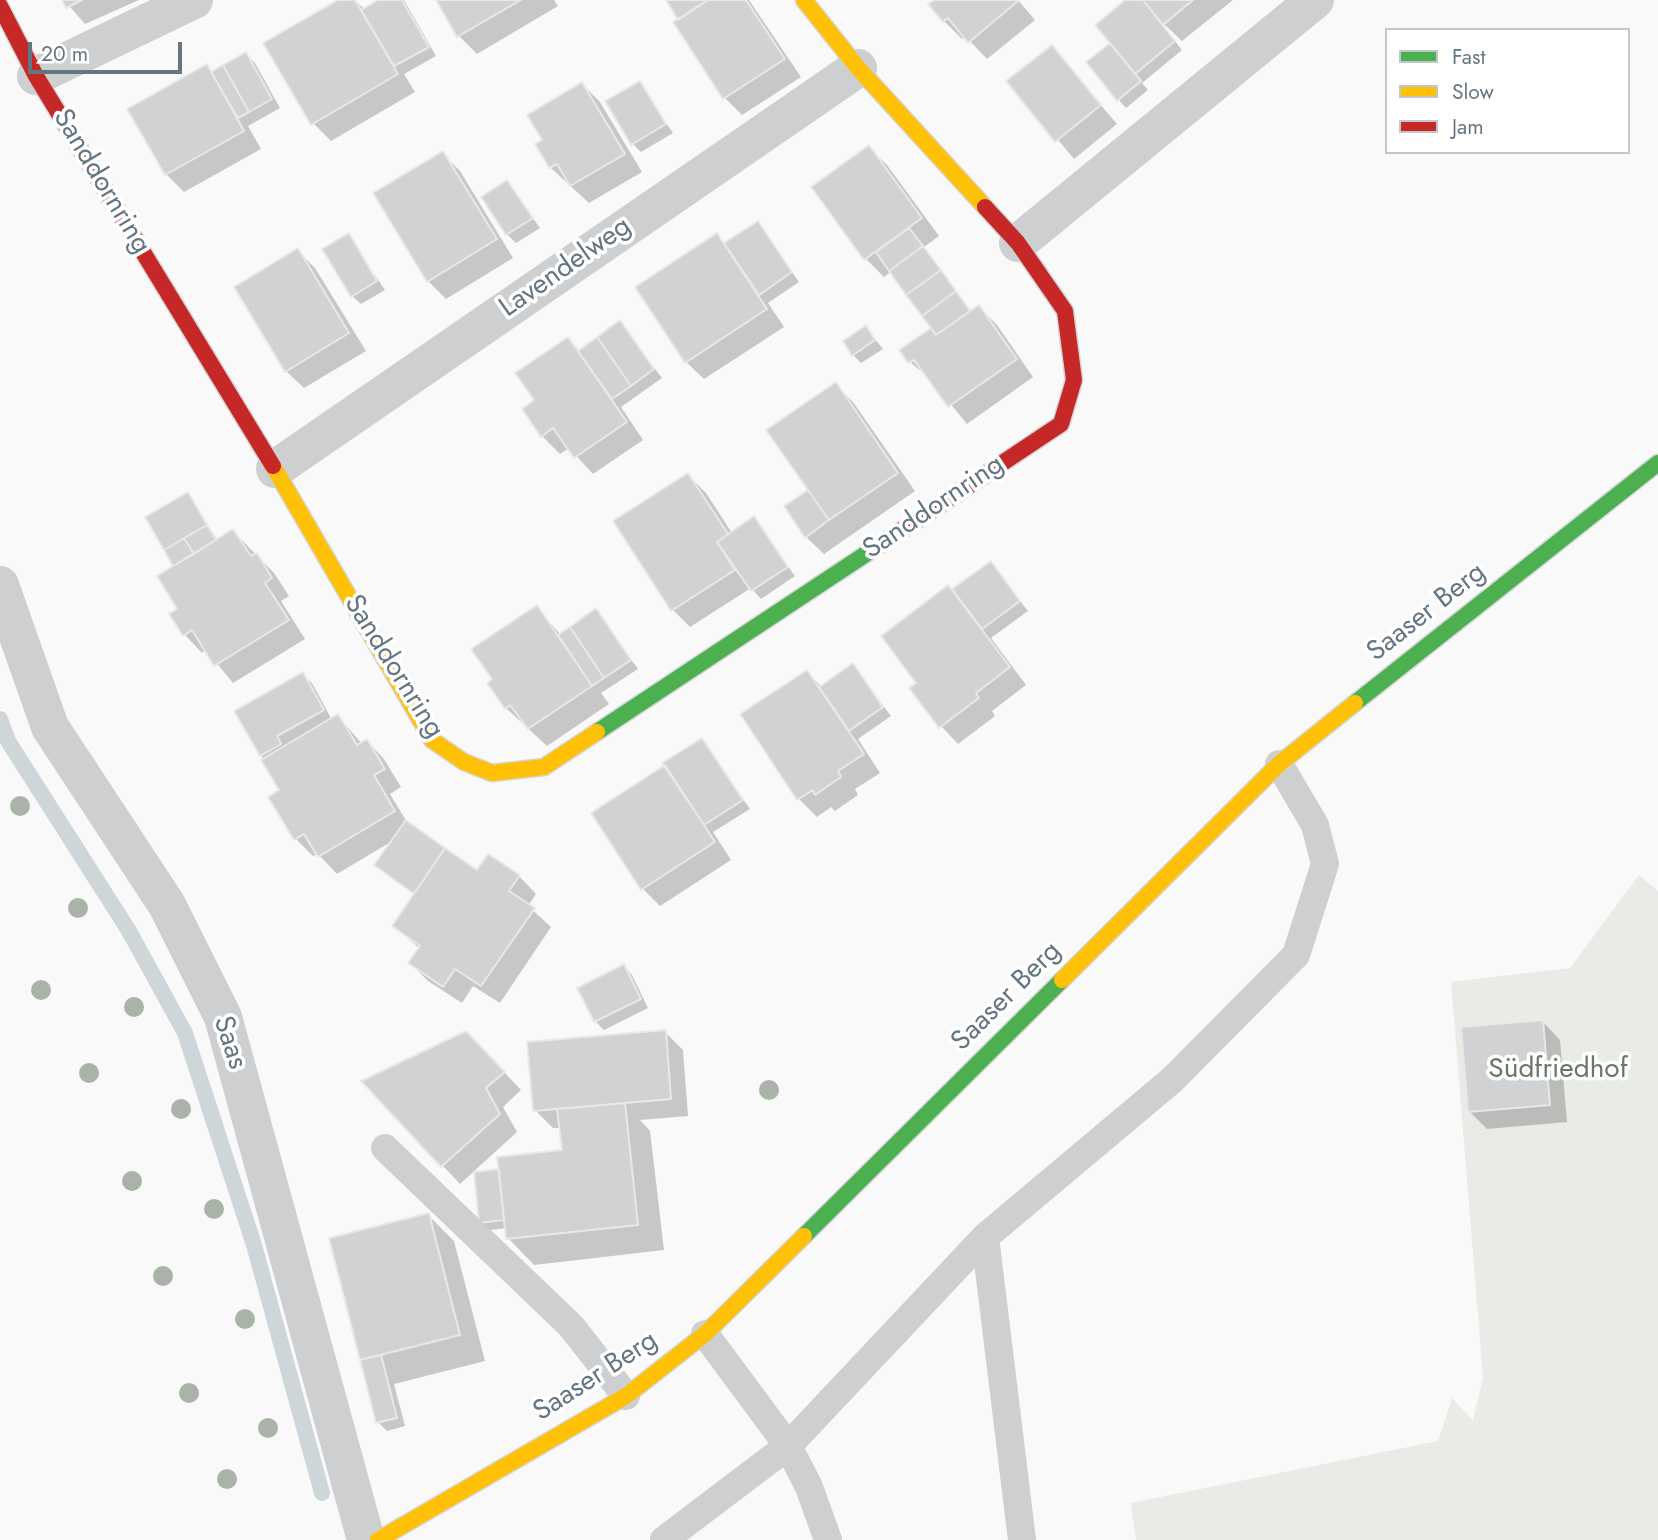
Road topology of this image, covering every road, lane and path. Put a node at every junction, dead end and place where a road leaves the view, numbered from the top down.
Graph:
1 (194, 0) edge
2 (804, 0) edge
3 (1315, 0) edge
4 (0, 6) edge
5 (858, 68) junction
6 (36, 76) junction
7 (1018, 243) junction
8 (1657, 463) edge
9 (275, 469) junction
10 (0, 585) edge
11 (1279, 764) junction
12 (385, 1148) dead end
13 (985, 1237) junction
14 (705, 1334) junction
15 (626, 1396) junction
16 (788, 1446) junction
17 (366, 1540) edge
18 (378, 1540) edge
19 (664, 1540) edge
20 (828, 1540) edge
21 (1022, 1540) edge

1 - 6 street
2 - 5 street, Sanddornring
3 - 7 street
4 - 6 street, Sanddornring
5 - 7 street, Sanddornring
5 - 9 street, Lavendelweg
6 - 9 street, Sanddornring
7 - 9 street, Sanddornring
8 - 11 street, Saaser Berg
10 - 17 street, Saas
11 - 13 lane
11 - 14 street, Saaser Berg
12 - 15 lane
13 - 16 lane
13 - 21 lane
14 - 15 street, Saaser Berg
14 - 16 lane
15 - 18 street, Saaser Berg
16 - 19 lane
16 - 20 lane

